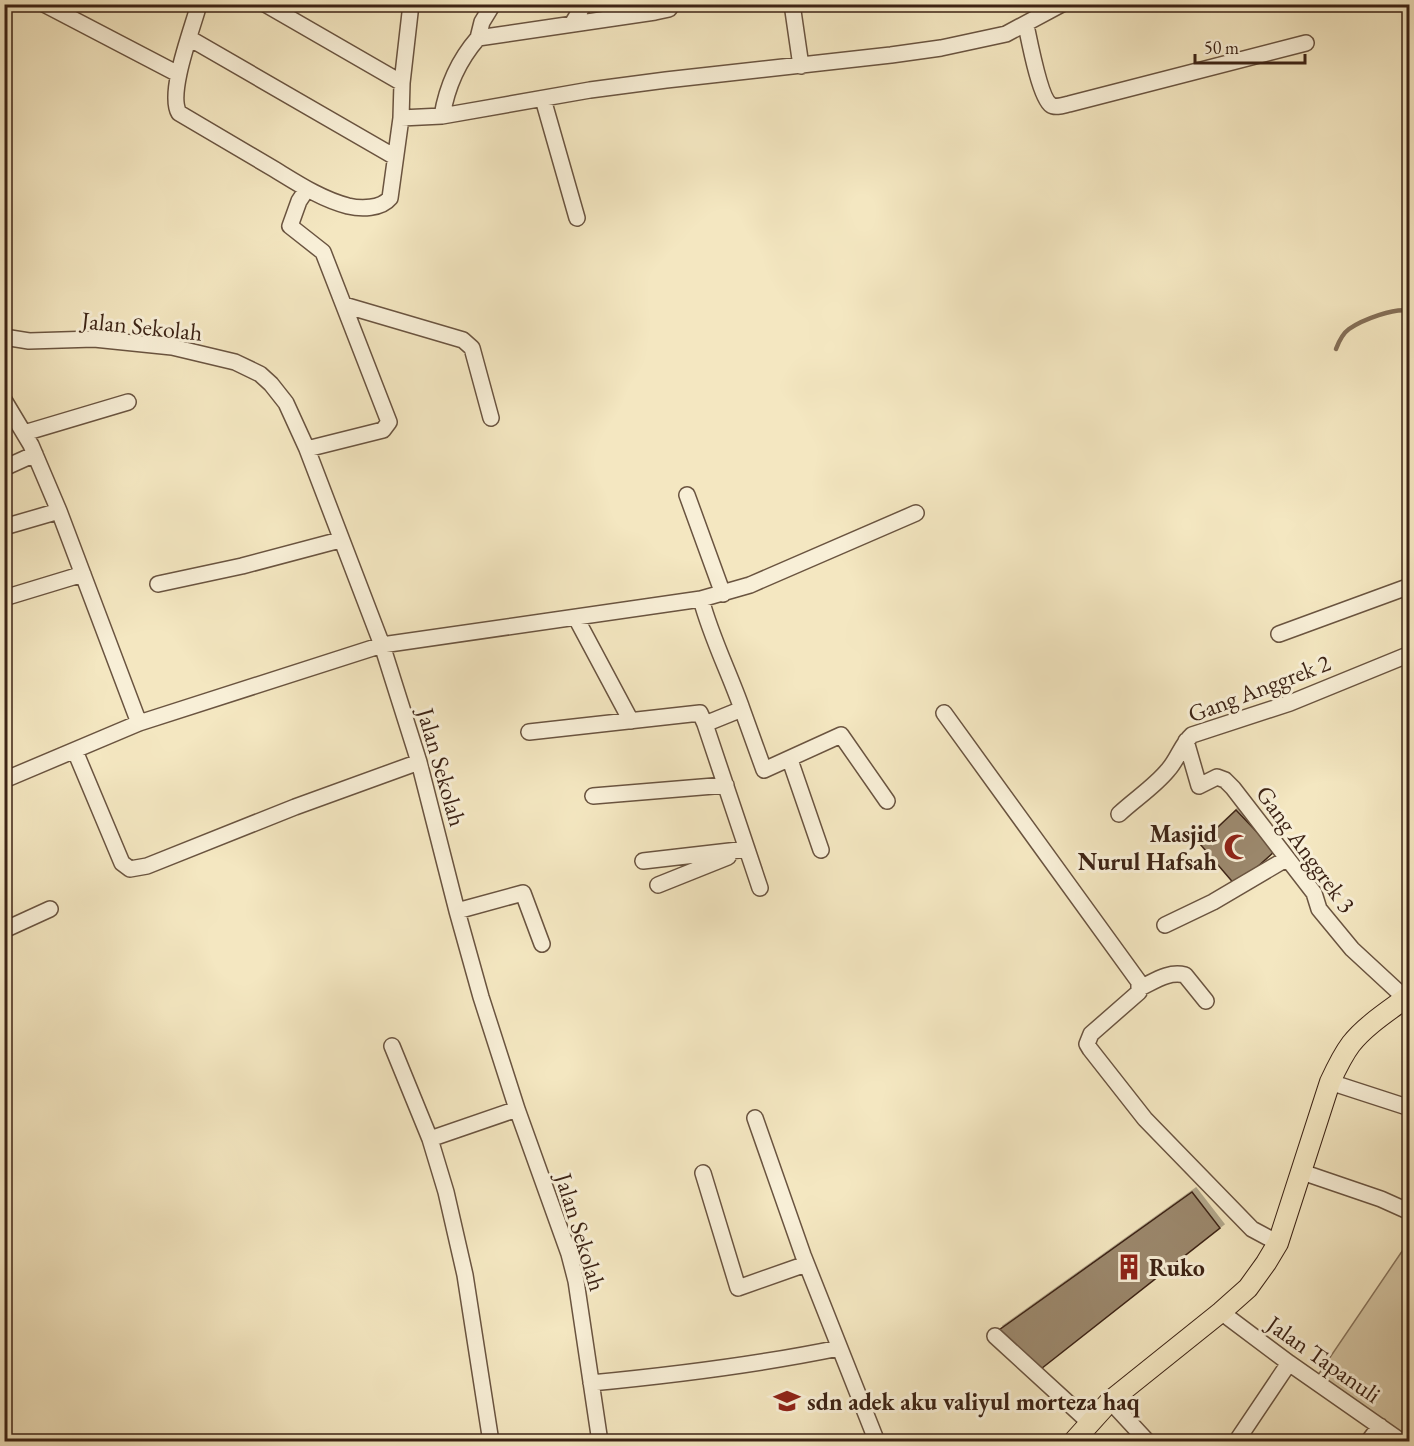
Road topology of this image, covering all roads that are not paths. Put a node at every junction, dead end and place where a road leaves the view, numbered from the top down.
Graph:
1 (44, 4) edge
2 (265, 4) edge
3 (486, 4) edge
4 (493, 4) edge
5 (584, 4) edge
6 (672, 4) edge
7 (792, 4) edge
8 (1062, 4) edge
9 (195, 6) edge
10 (408, 6) edge
11 (482, 22) junction
12 (572, 24) junction
13 (1026, 25) junction
14 (189, 38) junction
15 (478, 38) junction
16 (1306, 43) dead end
17 (801, 66) junction
18 (178, 74) junction
19 (402, 83) junction
20 (543, 99) junction
21 (442, 116) junction
22 (401, 118) junction
23 (395, 157) junction
24 (307, 189) junction
25 (577, 218) dead end
26 (344, 305) junction
27 (4, 337) edge
28 (4, 400) edge
29 (128, 402) dead end
30 (491, 418) dead end
31 (24, 434) junction
32 (307, 449) junction
33 (35, 454) junction
34 (4, 468) edge
35 (687, 495) dead end
36 (59, 511) junction
37 (916, 513) dead end
38 (4, 527) edge
39 (340, 540) junction
40 (83, 574) junction
41 (158, 584) dead end
42 (1410, 586) edge
43 (723, 594) junction
44 (4, 598) edge
45 (701, 599) junction
46 (576, 618) junction
47 (1279, 634) dead end
48 (382, 645) junction
49 (1410, 654) edge
50 (742, 709) junction
51 (944, 713) dead end
52 (631, 721) junction
53 (139, 723) junction
54 (705, 724) junction
55 (529, 732) dead end
56 (1186, 741) junction
57 (75, 751) junction
58 (790, 760) junction
59 (419, 762) junction
60 (4, 780) edge
61 (726, 785) junction
62 (593, 796) dead end
63 (887, 801) dead end
64 (1119, 814) dead end
65 (747, 849) junction
66 (821, 850) dead end
67 (1286, 859) junction
68 (643, 861) dead end
69 (658, 885) dead end
70 (760, 888) dead end
71 (50, 909) dead end
72 (457, 911) junction
73 (1165, 925) dead end
74 (4, 930) edge
75 (542, 944) dead end
76 (1140, 988) junction
77 (1407, 997) edge
78 (1206, 1001) dead end
79 (392, 1046) dead end
80 (1330, 1082) junction
81 (1410, 1107) edge
82 (517, 1109) junction
83 (755, 1118) dead end
84 (430, 1139) junction
85 (1302, 1172) junction
86 (703, 1173) dead end
87 (1410, 1212) edge
88 (1278, 1243) junction
89 (806, 1263) junction
90 (1221, 1312) junction
91 (995, 1336) dead end
92 (839, 1348) junction
93 (1288, 1363) junction
94 (591, 1383) junction
95 (1110, 1401) junction
96 (1090, 1423) junction
97 (1380, 1426) junction
98 (491, 1442) edge
99 (600, 1442) edge
100 (877, 1442) edge
101 (1073, 1442) edge
102 (1148, 1442) edge
103 (1236, 1442) edge
104 (1368, 1442) edge
105 (1402, 1442) edge

1 - 18 street
2 - 19 street
3 - 11 street
4 - 11 street
5 - 12 street
6 - 12 street
7 - 17 street
8 - 13 street
9 - 14 street
10 - 19 street
11 - 15 street
12 - 15 street
13 - 16 street
13 - 17 street
14 - 18 street
14 - 23 street
15 - 21 street
17 - 20 street
18 - 24 street
19 - 22 street
20 - 21 street
20 - 25 street
21 - 22 street
22 - 23 street
23 - 24 street
24 - 26 street
26 - 30 street
26 - 32 street
27 - 32 street, Jalan Sekolah
28 - 31 street
29 - 31 street
31 - 33 street
32 - 39 street, Jalan Sekolah
33 - 34 street
33 - 36 street
35 - 43 street
36 - 38 street
36 - 40 street
37 - 43 street
39 - 41 street
39 - 48 street, Jalan Sekolah
40 - 44 street
40 - 53 street
42 - 47 street
43 - 45 street
45 - 46 street
45 - 50 street
46 - 48 street
46 - 52 street
48 - 53 street
48 - 59 street, Jalan Sekolah
49 - 56 street, Gang Anggrek 2
50 - 54 street
50 - 58 street
51 - 76 street
52 - 54 street
52 - 55 street
53 - 57 street
54 - 61 street
56 - 64 street, Gang Anggrek 2
56 - 67 street, Gang Anggrek 3
57 - 59 street
57 - 60 street
58 - 63 street
58 - 66 street
59 - 72 street, Jalan Sekolah
61 - 62 street
61 - 65 street
65 - 68 street
65 - 69 street
65 - 70 street
67 - 73 street
67 - 77 street, Gang Anggrek 3
71 - 74 street
72 - 75 street
72 - 82 street, Jalan Sekolah
76 - 78 street
76 - 88 street
77 - 80 main road
79 - 84 street
80 - 81 street
80 - 85 main road
82 - 84 street
82 - 94 street, Jalan Sekolah
83 - 89 street
84 - 98 street
85 - 87 street
85 - 88 main road
86 - 89 street
88 - 90 main road
89 - 92 street
90 - 93 street, Jalan Tapanuli
90 - 95 main road
91 - 96 street
92 - 94 street
92 - 100 street
93 - 97 street, Jalan Tapanuli
93 - 103 street
94 - 99 street, Jalan Sekolah
95 - 96 main road
95 - 102 street
96 - 101 main road
97 - 104 street
97 - 105 street, Jalan Tapanuli

